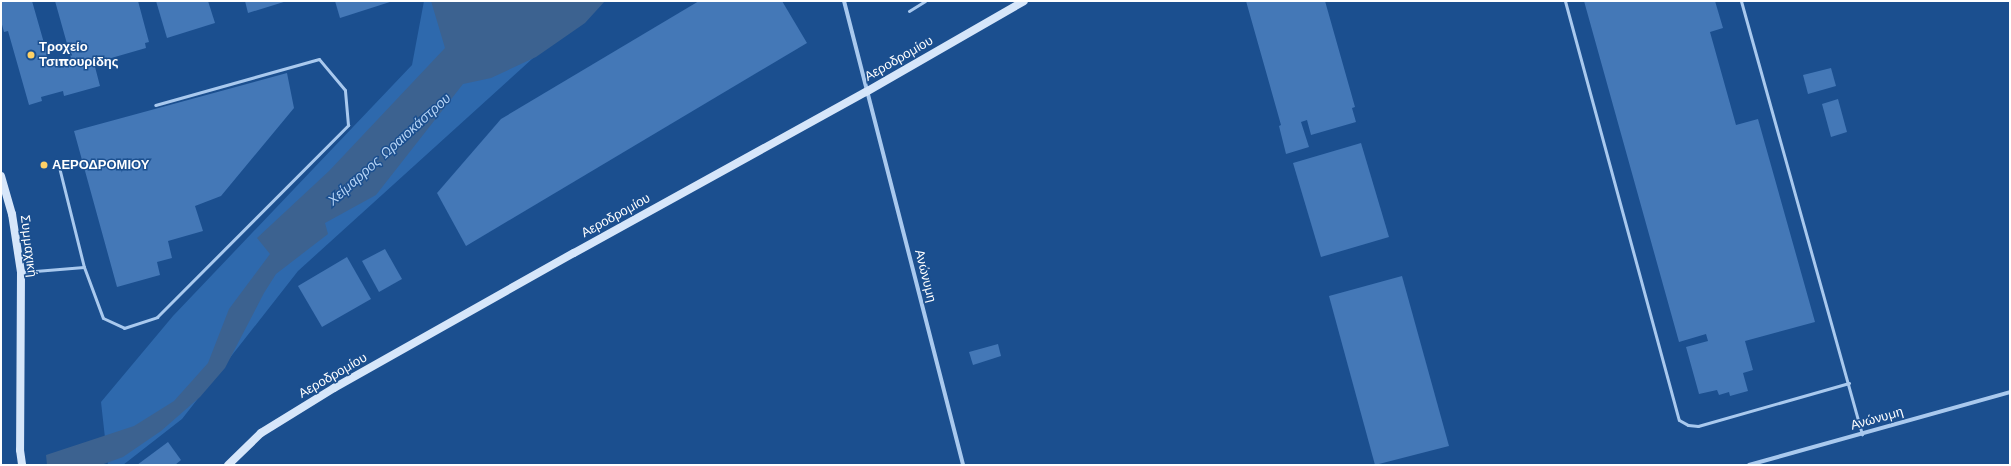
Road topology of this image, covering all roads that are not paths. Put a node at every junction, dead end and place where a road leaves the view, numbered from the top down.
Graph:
1 (844, 1) edge
2 (925, 1) edge
3 (1024, 1) edge
4 (1565, 1) edge
5 (1741, 1) edge
6 (909, 11) dead end
7 (866, 92) junction
8 (155, 105) dead end
9 (59, 167) dead end
10 (1, 176) edge
11 (84, 267) junction
12 (21, 272) junction
13 (1849, 384) junction
14 (2010, 392) edge
15 (1862, 434) junction
16 (22, 465) edge
17 (228, 465) edge
18 (964, 465) edge
19 (1749, 465) edge

1 - 7 street, Ανώνυμη
2 - 6 lane
3 - 7 street, Αεροδρομίου
4 - 13 lane
5 - 13 lane
7 - 17 street, Αεροδρομίου
7 - 18 street, Ανώνυμη
8 - 11 lane
9 - 11 lane
10 - 12 street, Συμμαχική
11 - 12 lane
12 - 16 street, Συμμαχική
13 - 15 lane
14 - 15 street, Ανώνυμη
15 - 19 street, Ανώνυμη

